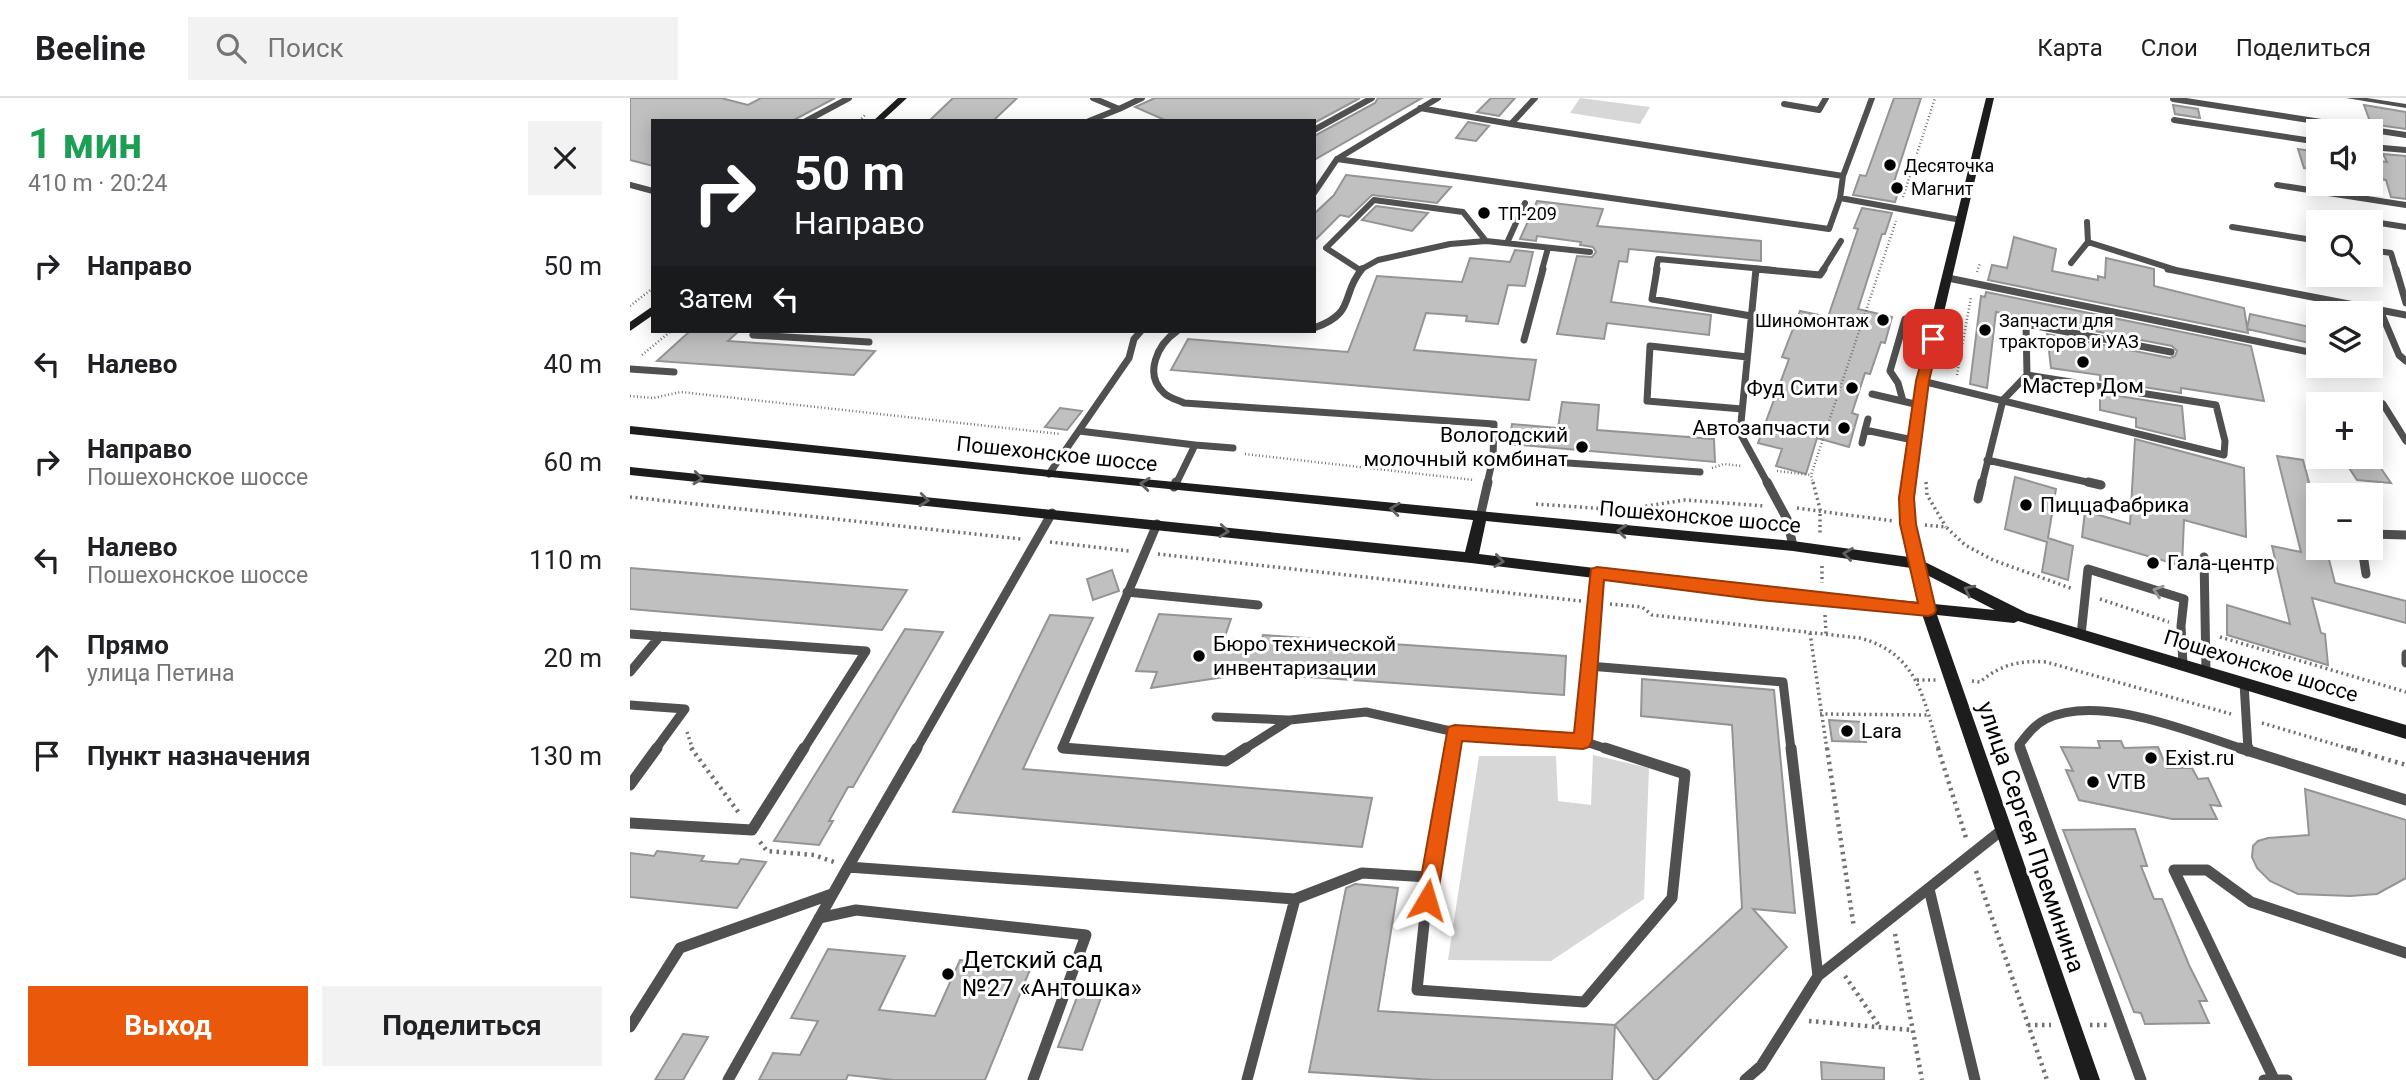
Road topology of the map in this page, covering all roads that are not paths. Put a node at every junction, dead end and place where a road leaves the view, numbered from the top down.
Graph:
1 (849, 98) edge
2 (903, 98) edge
3 (1093, 98) edge
4 (1142, 98) edge
5 (1372, 98) edge
6 (1438, 98) edge
7 (1535, 98) edge
8 (1826, 98) edge
9 (1872, 98) edge
10 (1990, 98) edge
11 (2350, 98) edge
12 (2173, 99) edge
13 (1784, 104) dead end
14 (2406, 106) edge
15 (1420, 108) junction
16 (1119, 109) junction
17 (810, 119) edge
18 (879, 119) edge
19 (1095, 119) edge
20 (2174, 120) dead end
21 (1511, 124) junction
22 (1316, 129) edge
23 (2406, 135) edge
24 (2306, 140) edge
25 (2383, 147) edge
26 (2406, 150) edge
27 (1337, 159) junction
28 (1316, 174) edge
29 (1327, 174) junction
30 (1843, 176) junction
31 (630, 185) edge
32 (2277, 185) dead end
33 (651, 190) edge
34 (1316, 191) edge
35 (1840, 198) junction
36 (1525, 203) dead end
37 (2406, 205) edge
38 (1961, 220) junction
39 (2087, 222) dead end
40 (2383, 223) edge
41 (2232, 227) dead end
42 (2406, 227) edge
43 (2306, 240) edge
44 (1486, 241) junction
45 (1841, 241) dead end
46 (2088, 242) junction
47 (1507, 243) junction
48 (1548, 247) junction
49 (1590, 252) dead end
50 (2383, 252) edge
51 (2071, 263) dead end
52 (1756, 269) junction
53 (1360, 270) junction
54 (1948, 278) junction
55 (2334, 301) edge
56 (2406, 303) edge
57 (2383, 311) edge
58 (651, 312) edge
59 (2406, 315) edge
60 (1751, 316) junction
61 (2383, 317) edge
62 (1938, 318) junction
63 (1316, 327) edge
64 (630, 328) edge
65 (755, 333) edge
66 (1139, 333) edge
67 (1172, 333) edge
68 (1524, 340) dead end
69 (869, 342) dead end
70 (2306, 351) edge
71 (2171, 352) dead end
72 (1747, 357) junction
73 (2406, 361) edge
74 (630, 369) edge
75 (674, 372) dead end
76 (2027, 375) junction
77 (1923, 381) junction
78 (1872, 394) dead end
79 (2003, 400) junction
80 (1903, 401) junction
81 (2383, 404) dead end
82 (1919, 405) junction
83 (1742, 409) junction
84 (1868, 419) dead end
85 (630, 430) edge
86 (1865, 430) junction
87 (1079, 431) junction
88 (1913, 440) junction
89 (2406, 441) edge
90 (1862, 443) dead end
91 (1195, 444) junction
92 (1233, 448) dead end
93 (1493, 458) junction
94 (1987, 460) junction
95 (630, 471) edge
96 (1700, 472) dead end
97 (1049, 474) junction
98 (2101, 485) dead end
99 (1174, 487) junction
100 (1978, 499) dead end
101 (1052, 513) junction
102 (1480, 517) junction
103 (1157, 524) junction
104 (2383, 534) edge
105 (2406, 535) edge
106 (1793, 546) junction
107 (2203, 557) dead end
108 (1471, 558) junction
109 (2364, 560) edge
110 (1916, 563) junction
111 (1597, 573) junction
112 (2366, 574) dead end
113 (1127, 592) junction
114 (1258, 606) dead end
115 (1928, 610) junction
116 (2023, 617) junction
117 (630, 634) edge
118 (2081, 635) junction
119 (660, 636) junction
120 (2406, 654) edge
121 (2406, 663) edge
122 (2183, 665) junction
123 (1589, 666) junction
124 (630, 672) edge
125 (2206, 672) junction
126 (2244, 683) junction
127 (630, 705) edge
128 (1216, 717) dead end
129 (1290, 720) junction
130 (1455, 732) junction
131 (2406, 732) edge
132 (1583, 741) junction
133 (2248, 751) junction
134 (630, 785) edge
135 (2406, 800) edge
136 (630, 823) edge
137 (2002, 830) junction
138 (848, 867) junction
139 (1429, 877) junction
140 (1929, 889) junction
141 (832, 894) junction
142 (1295, 900) junction
143 (819, 918) junction
144 (2406, 953) edge
145 (1818, 976) junction
146 (630, 1027) edge
147 (728, 1080) edge
148 (1033, 1080) edge
149 (1247, 1080) edge
150 (1745, 1080) edge
151 (1975, 1080) edge
152 (2090, 1080) edge
153 (2141, 1080) edge
154 (2275, 1080) edge

1 - 17 lane
2 - 18 main road
3 - 16 lane
4 - 16 lane
5 - 22 lane
6 - 15 lane
7 - 21 lane
8 - 13 lane
9 - 30 lane
10 - 38 main road
11 - 14 street
12 - 23 lane
15 - 21 lane
15 - 27 lane
16 - 19 lane
20 - 24 lane
21 - 30 lane
25 - 26 lane
27 - 29 lane
27 - 35 lane
28 - 29 lane
29 - 34 lane
30 - 35 lane
31 - 33 lane
32 - 37 lane
35 - 38 lane
36 - 47 lane
38 - 54 main road
39 - 46 lane
40 - 42 lane
41 - 43 lane
44 - 47 lane
44 - 53 lane
44 - 53 lane
45 - 52 lane
46 - 51 lane
46 - 55 lane
47 - 48 lane
48 - 49 lane
48 - 68 lane
50 - 56 lane
52 - 60 lane
52 - 60 lane
53 - 63 lane
54 - 62 main road
54 - 70 lane
57 - 59 lane
58 - 64 main road
60 - 72 lane
61 - 73 lane
62 - 77 main road
62 - 80 lane
65 - 69 lane
66 - 87 lane
67 - 93 lane
71 - 76 lane
72 - 83 lane
72 - 83 lane
74 - 75 lane
76 - 79 lane
76 - 79 lane
77 - 79 lane
77 - 82 main road
78 - 80 lane
79 - 94 lane
80 - 82 lane
81 - 89 lane
82 - 88 main road
83 - 106 lane
84 - 86 lane
85 - 97 main road, Пошехонское шоссе
86 - 88 lane
86 - 90 lane
87 - 91 lane
87 - 97 lane
88 - 110 main road
91 - 92 lane
91 - 99 lane
93 - 96 lane
93 - 102 lane
94 - 98 lane
94 - 100 lane
95 -> 101 main road, Пошехонское шоссе
99 -> 97 main road, Пошехонское шоссе
102 -> 99 main road, Пошехонское шоссе
101 - 103 main road, Пошехонское шоссе
101 - 138 lane
106 -> 102 main road, Пошехонское шоссе
102 - 108 main road
103 -> 108 main road, Пошехонское шоссе
103 - 113 lane
104 - 105 lane
110 -> 106 main road, Пошехонское шоссе
107 - 125 lane
108 -> 111 main road, Пошехонское шоссе
109 - 112 lane
110 - 115 main road
116 -> 110 main road, Пошехонское шоссе
111 - 115 main road, Пошехонское шоссе
111 - 123 lane
113 - 114 lane
113 - 129 lane
115 - 116 main road, Пошехонское шоссе
115 - 137 main road, улица Сергея Преминина
116 - 118 main road, Пошехонское шоссе
117 - 119 lane
118 - 122 main road, Пошехонское шоссе
122 -> 118 lane
119 - 124 lane
119 - 136 lane
120 - 121 lane
122 - 125 main road, Пошехонское шоссе
123 - 132 lane
123 - 145 lane
125 - 126 main road, Пошехонское шоссе
126 - 131 main road, Пошехонское шоссе
126 - 133 lane
127 - 134 lane
128 - 129 lane
129 - 130 lane
130 - 132 lane
130 - 139 lane
132 - 139 lane
133 - 135 lane
133 - 153 lane
137 - 140 lane
137 - 152 main road, улица Сергея Преминина
138 - 141 lane
138 - 142 lane
139 - 142 lane
140 - 145 lane
140 - 151 lane
141 - 143 lane
141 - 146 lane
142 - 149 lane
143 - 147 lane
143 - 148 lane
144 - 154 lane
145 - 150 lane

